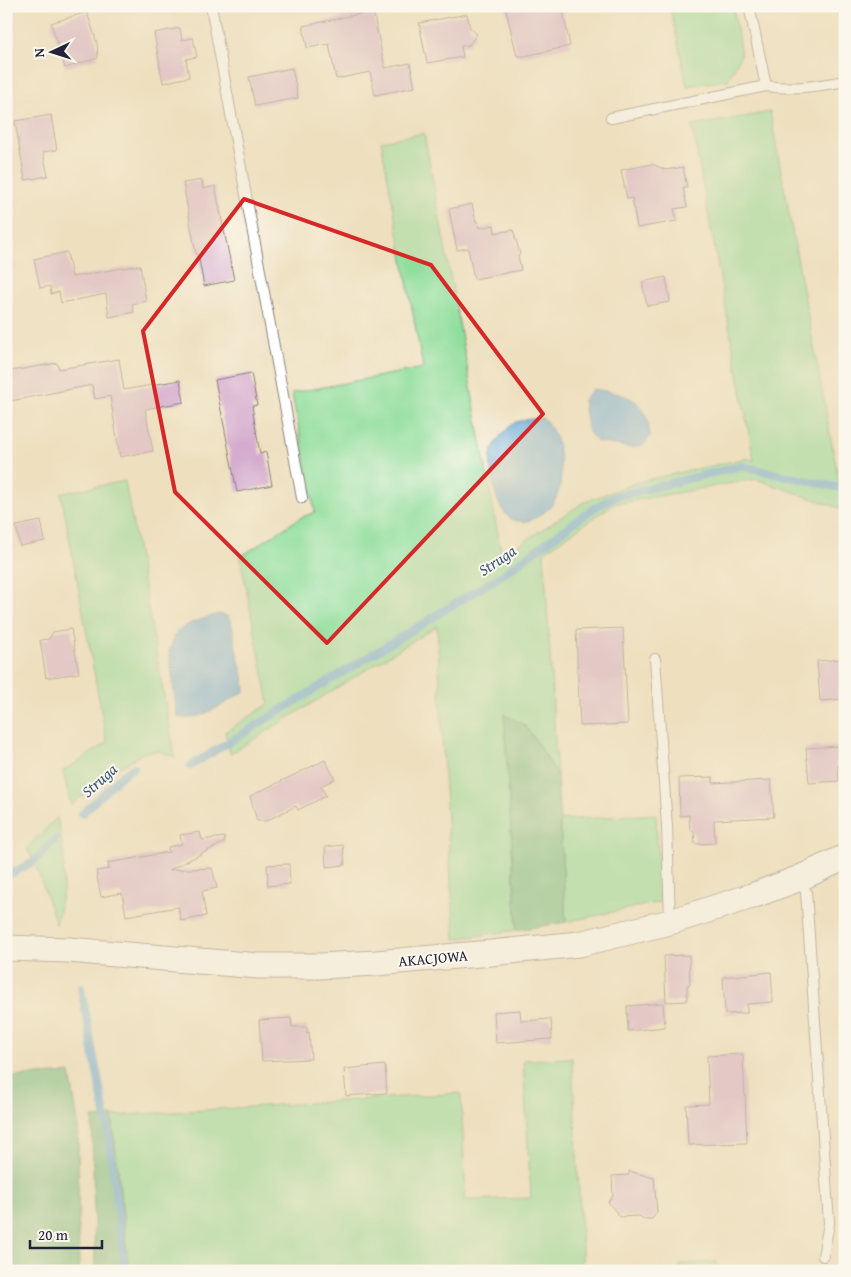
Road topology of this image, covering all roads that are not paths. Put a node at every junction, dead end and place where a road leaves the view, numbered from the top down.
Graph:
1 (210, 6) edge
2 (750, 6) edge
3 (845, 81) edge
4 (766, 86) junction
5 (610, 118) dead end
6 (302, 498) dead end
7 (655, 660) dead end
8 (845, 857) edge
9 (800, 878) junction
10 (670, 922) junction
11 (6, 948) edge
12 (823, 1256) dead end

1 - 6 lane
2 - 4 lane
3 - 4 lane
4 - 5 lane
7 - 10 lane
8 - 9 street, AKACJOWA
9 - 10 street, AKACJOWA
9 - 12 lane
10 - 11 street, AKACJOWA

